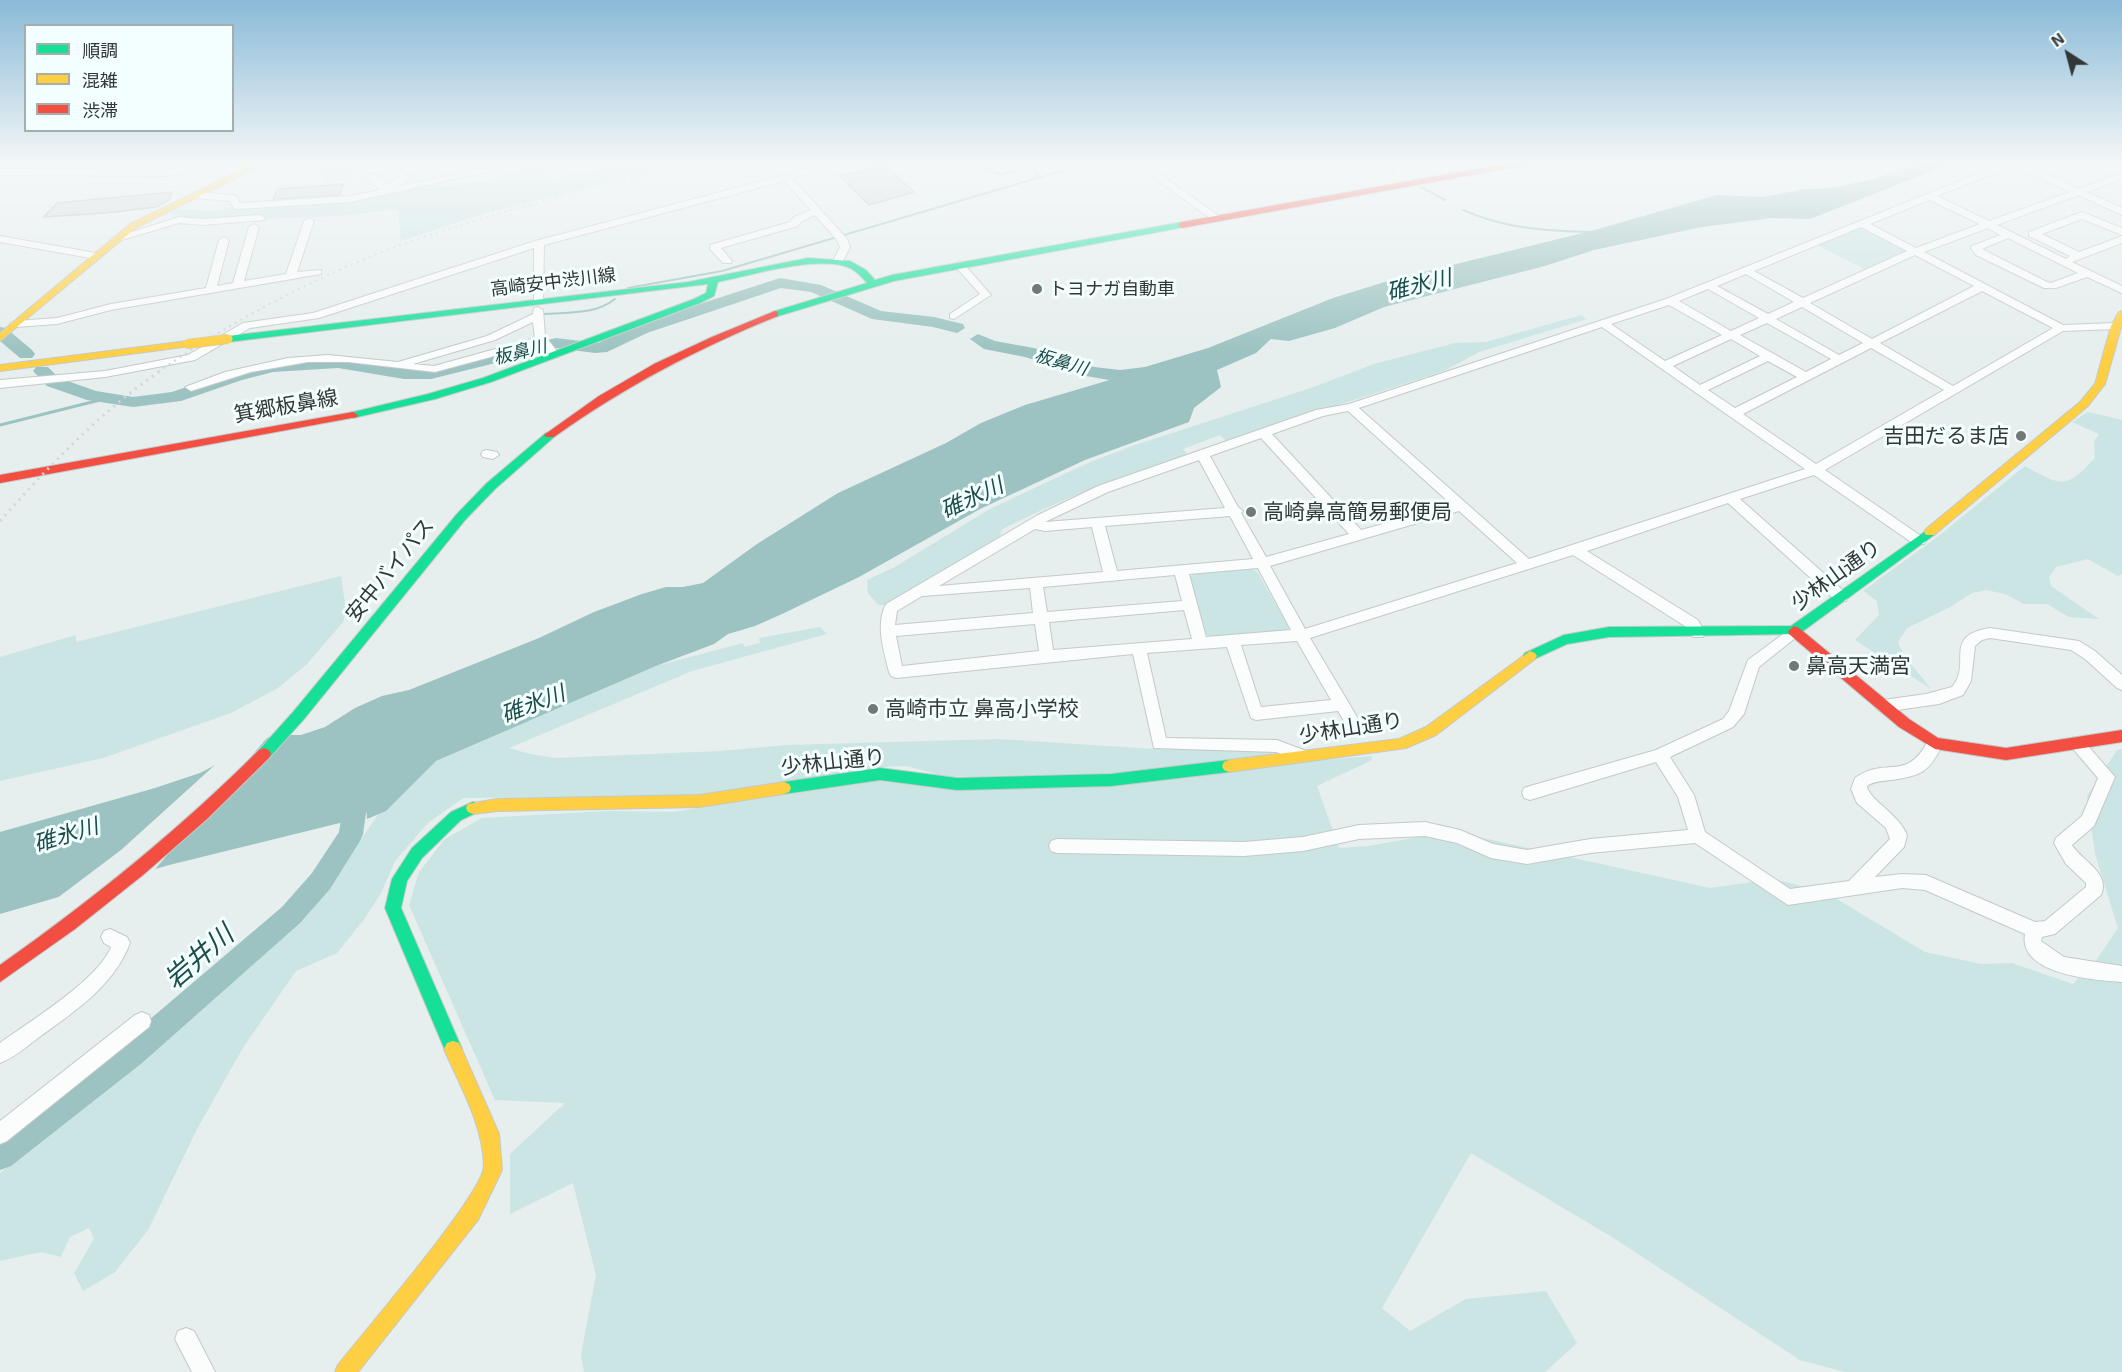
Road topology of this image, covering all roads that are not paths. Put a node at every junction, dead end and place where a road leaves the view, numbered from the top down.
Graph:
1 (136, 225) edge
2 (164, 225) edge
3 (256, 225) edge
4 (308, 225) edge
5 (606, 225) edge
6 (790, 225) edge
7 (829, 225) edge
8 (1151, 225) edge
9 (1161, 225) edge
10 (1860, 225) edge
11 (1865, 225) edge
12 (1987, 225) joint
13 (2057, 225) edge
14 (2106, 225) edge
15 (2122, 232) edge
16 (2008, 235) junction
17 (0, 239) edge
18 (115, 239) junction
19 (2122, 239) edge
20 (224, 240) dead end
21 (539, 243) junction
22 (1916, 251) junction
23 (96, 256) junction
24 (2079, 256) junction
25 (727, 261) dead end
26 (838, 261) junction
27 (2063, 262) junction
28 (959, 265) junction
29 (1746, 270) junction
30 (317, 272) dead end
31 (2085, 274) junction
32 (291, 275) junction
33 (870, 280) junction
34 (713, 282) junction
35 (238, 284) junction
36 (1708, 285) junction
37 (1983, 286) junction
38 (211, 289) junction
39 (2122, 290) edge
40 (822, 292) junction
41 (1670, 301) junction
42 (1802, 302) junction
43 (539, 308) junction
44 (954, 316) dead end
45 (1766, 318) junction
46 (2119, 320) edge
47 (16, 324) junction
48 (1604, 324) junction
49 (2061, 328) junction
50 (1731, 334) junction
51 (0, 338) edge
52 (1873, 344) junction
53 (547, 347) junction
54 (1769, 356) junction
55 (1840, 360) junction
56 (400, 365) junction
57 (1665, 365) junction
58 (0, 368) edge
59 (190, 374) junction
60 (1806, 377) junction
61 (0, 384) edge
62 (1701, 389) junction
63 (1952, 390) junction
64 (1351, 407) junction
65 (1735, 413) junction
66 (1263, 432) junction
67 (1202, 453) junction
68 (1817, 469) junction
69 (0, 479) edge
70 (1731, 499) junction
71 (1462, 506) junction
72 (1236, 512) junction
73 (1098, 523) junction
74 (1033, 524) junction
75 (1359, 536) junction
76 (1919, 541) junction
77 (1575, 550) junction
78 (1263, 562) junction
79 (1527, 565) junction
80 (1181, 571) junction
81 (1111, 576) junction
82 (1036, 584) junction
83 (921, 592) junction
84 (1840, 597) junction
85 (1189, 605) junction
86 (1042, 619) junction
87 (889, 631) junction
88 (1794, 632) junction
89 (1698, 633) junction
90 (1301, 635) junction
91 (1232, 640) junction
92 (1200, 642) junction
93 (1139, 649) junction
94 (1047, 656) junction
95 (2122, 684) edge
96 (1342, 705) junction
97 (1883, 706) junction
98 (279, 716) dead end
99 (1352, 722) dead end
100 (2122, 736) edge
101 (1935, 743) junction
102 (2076, 743) junction
103 (1660, 755) junction
104 (1303, 756) junction
105 (1530, 793) dead end
106 (1698, 836) junction
107 (1057, 846) dead end
108 (1853, 888) junction
109 (2034, 930) junction
110 (110, 937) dead end
111 (0, 974) edge
112 (2122, 974) edge
113 (142, 1021) dead end
114 (0, 1054) edge
115 (0, 1134) edge
116 (186, 1339) dead end
117 (204, 1372) edge
118 (345, 1372) edge

1 - 18 main road
2 - 18 street
3 - 35 street
4 - 32 street
5 - 21 street
6 - 25 street
7 - 26 street
8 - 33 main road
9 - 28 main road
10 - 29 street
11 - 22 street
12 - 16 street
12 - 22 street
13 - 24 street
14 - 15 street
16 - 27 street
16 - 31 street
17 - 23 street
18 - 23 main road
19 - 24 street
20 - 38 street
21 - 43 street
21 - 59 street
22 - 37 street
22 - 42 street
23 - 47 main road
24 - 27 street
26 - 33 main road, 高崎安中渋川線
26 - 34 main road, 高崎安中渋川線
27 - 31 street
28 - 33 main road
28 - 44 street
29 - 36 street
29 - 42 street
30 - 32 street
31 - 39 street
32 - 35 street
33 - 40 main road, 安中バイパス
34 - 53 main road, 箕郷板鼻線
34 - 59 main road, 高崎安中渋川線, bridge
35 - 38 street
36 - 41 street
36 - 45 street
37 - 49 street
37 - 52 street
38 - 47 street
40 - 98 main road, 安中バイパス
40 - 111 main road, 安中バイパス
41 - 48 street
41 - 50 street
42 - 45 street
42 - 52 street
43 - 53 street
43 - 56 street
45 - 50 street
45 - 55 street
46 - 49 street
46 - 76 main road, 少林山通り
47 - 51 main road
48 - 57 street
48 - 64 street
49 - 63 street
50 - 54 street
50 - 57 street
52 - 55 street
52 - 63 street
53 - 56 street
53 - 69 main road, 箕郷板鼻線
54 - 60 street
54 - 62 street
55 - 60 street
56 - 59 street
57 - 62 street
58 - 59 main road
59 - 61 street
60 - 65 street
62 - 65 street
63 - 68 street
64 - 66 street
64 - 71 street
65 - 68 street
66 - 67 street
66 - 75 street
67 - 72 street
67 - 74 street
68 - 70 street
68 - 76 street
70 - 77 street
70 - 84 street
71 - 75 street
71 - 79 street
72 - 73 street
72 - 78 street
73 - 74 street
73 - 81 street
74 - 83 street
75 - 78 street
76 - 84 main road, 少林山通り
77 - 79 street
77 - 89 street
78 - 80 street
78 - 90 street
79 - 90 street
80 - 81 street
80 - 85 street
81 - 82 street
82 - 83 street
82 - 86 street
83 - 87 street
84 - 88 main road, 少林山通り
85 - 86 street
85 - 92 street
86 - 87 street
86 - 94 street
87 - 94 street
88 - 89 main road, 少林山通り
88 - 97 main road
88 - 103 street
89 - 104 main road, 少林山通り
90 - 91 street
90 - 96 street
91 - 92 street
91 - 96 street
92 - 93 street
93 - 94 street
93 - 104 street
95 - 97 street
96 - 99 street
97 - 101 main road
100 - 102 main road
101 - 102 main road
101 - 108 street
102 - 109 street
103 - 105 street
103 - 106 street
104 - 118 main road, 少林山通り
106 - 107 street
106 - 108 street
108 - 109 street
109 - 112 street
110 - 114 street
113 - 115 street
116 - 117 street

